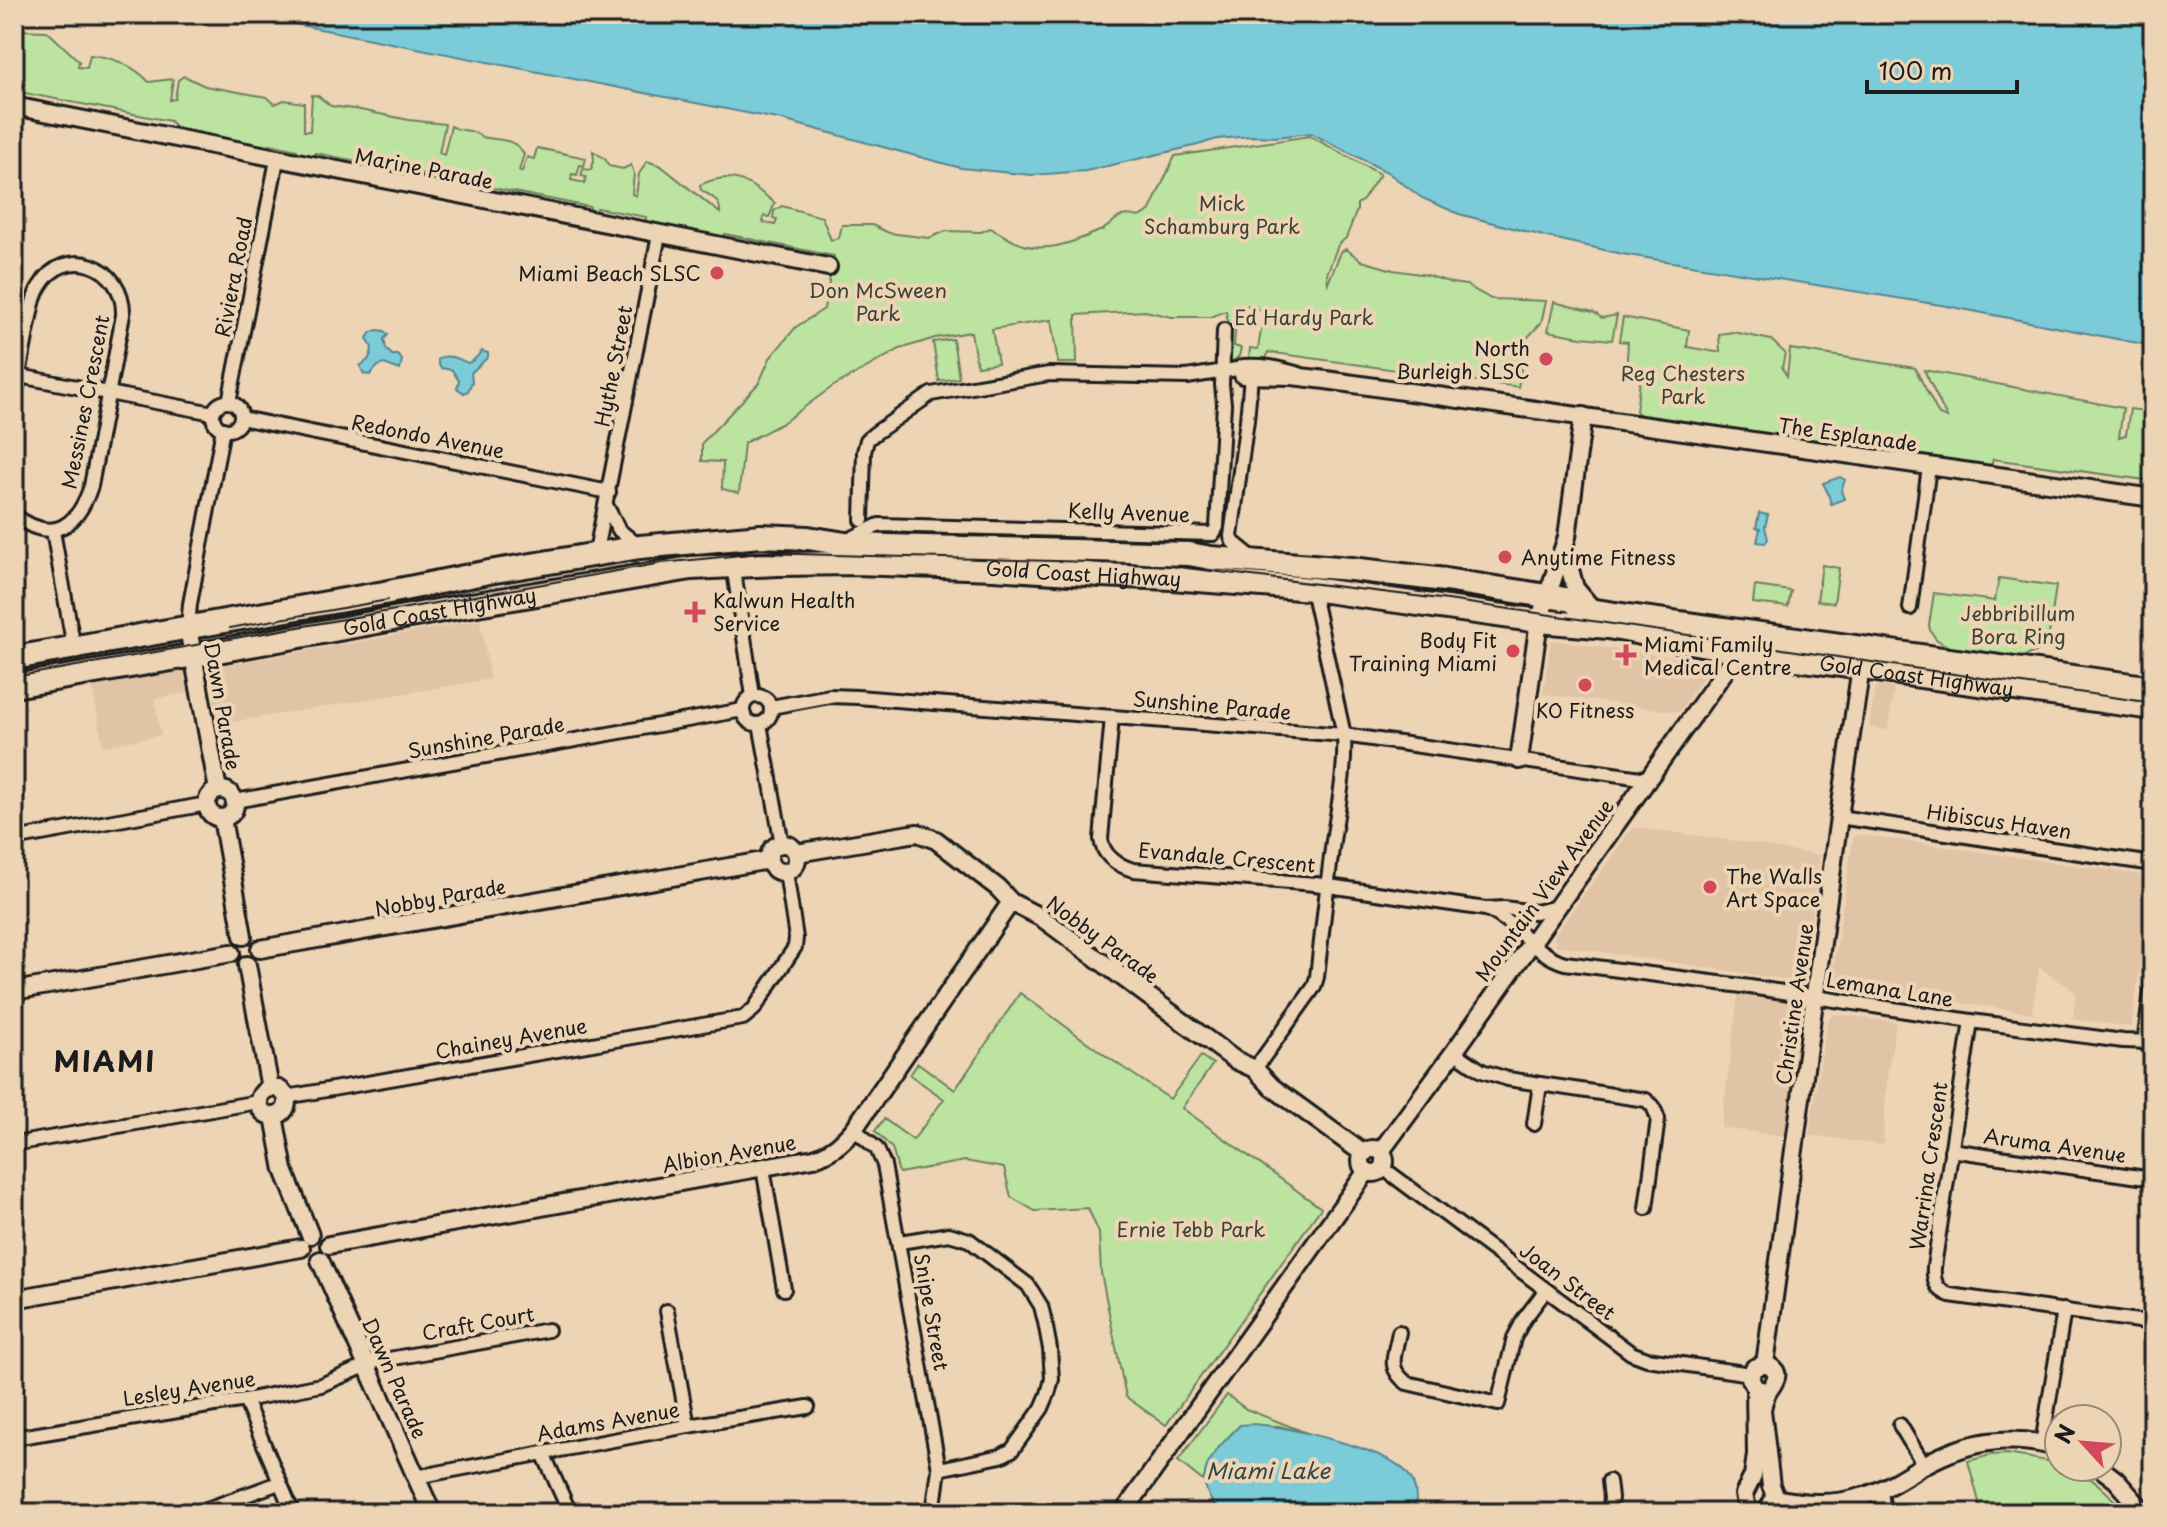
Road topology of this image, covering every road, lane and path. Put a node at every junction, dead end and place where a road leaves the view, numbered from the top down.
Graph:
1 (14, 106) edge
2 (277, 160) junction
3 (659, 235) junction
4 (828, 267) dead end
5 (1224, 330) dead end
6 (1246, 372) junction
7 (1223, 374) junction
8 (16, 375) edge
9 (108, 393) junction
10 (14, 401) edge
11 (229, 402) junction
12 (213, 413) junction
13 (1583, 416) junction
14 (241, 418) junction
15 (223, 429) junction
16 (1929, 467) junction
17 (608, 494) junction
18 (2153, 498) edge
19 (14, 515) edge
20 (862, 520) dead end
21 (53, 531) junction
22 (1567, 537) junction
23 (841, 543) junction
24 (640, 547) junction
25 (595, 556) junction
26 (1257, 560) junction
27 (1568, 562) junction
28 (733, 565) junction
29 (1312, 589) junction
30 (1551, 596) junction
31 (1596, 606) junction
32 (1910, 608) dead end
33 (1539, 621) junction
34 (188, 628) junction
35 (74, 648) junction
36 (1739, 651) junction
37 (193, 655) junction
38 (14, 658) edge
39 (1863, 659) junction
40 (14, 686) edge
41 (2153, 688) edge
42 (753, 696) junction
43 (771, 707) junction
44 (2153, 708) edge
45 (743, 710) junction
46 (1112, 717) junction
47 (760, 724) junction
48 (1344, 735) junction
49 (1519, 760) junction
50 (1648, 779) junction
51 (212, 797) junction
52 (235, 801) junction
53 (1839, 817) junction
54 (222, 818) junction
55 (14, 839) edge
56 (782, 844) junction
57 (797, 853) junction
58 (769, 860) junction
59 (2153, 864) edge
60 (786, 872) junction
61 (1327, 886) junction
62 (1011, 902) junction
63 (1557, 907) junction
64 (1486, 909) junction
65 (243, 936) junction
66 (1532, 942) junction
67 (260, 949) junction
68 (231, 953) junction
69 (247, 965) junction
70 (2153, 978) edge
71 (14, 991) edge
72 (1815, 998) junction
73 (1971, 1021) junction
74 (2149, 1042) edge
75 (1454, 1052) junction
76 (1255, 1069) junction
77 (1540, 1085) junction
78 (270, 1088) junction
79 (286, 1097) junction
80 (258, 1102) junction
81 (274, 1116) junction
82 (1534, 1124) dead end
83 (854, 1129) junction
84 (14, 1144) edge
85 (1951, 1150) junction
86 (1374, 1161) junction
87 (763, 1168) junction
88 (2153, 1179) edge
89 (1646, 1208) dead end
90 (305, 1241) junction
91 (900, 1242) junction
92 (325, 1252) junction
93 (784, 1289) dead end
94 (1546, 1290) junction
95 (14, 1299) edge
96 (2064, 1310) junction
97 (667, 1311) dead end
98 (2153, 1323) edge
99 (548, 1330) dead end
100 (1399, 1332) dead end
101 (367, 1364) junction
102 (1765, 1364) junction
103 (1758, 1384) junction
104 (245, 1400) junction
105 (808, 1407) dead end
106 (1900, 1425) dead end
107 (688, 1426) junction
108 (14, 1438) edge
109 (2042, 1444) joint
110 (543, 1453) junction
111 (1924, 1465) junction
112 (939, 1469) junction
113 (416, 1477) junction
114 (1609, 1481) dead end
115 (279, 1483) junction
116 (2119, 1483) edge
117 (1749, 1484) junction
118 (1881, 1490) junction
119 (1770, 1501) edge
120 (1747, 1509) edge
121 (2147, 1510) edge
122 (196, 1513) edge
123 (293, 1513) edge
124 (432, 1513) edge
125 (570, 1513) edge
126 (933, 1513) edge
127 (1123, 1513) edge
128 (1609, 1513) edge
129 (1884, 1513) edge

1 - 2 street, Marine Parade
2 - 3 street, Marine Parade
2 - 11 street, Riviera Road
3 - 4 street, Marine Parade
3 - 17 street, Hythe Street
5 - 7 street, Kelly Avenue
6 - 7 street
6 - 13 street, The Esplanade
6 - 26 street
7 - 20 street
7 - 23 street, Kelly Avenue
8 - 9 street
8 - 9 street, Messines Crescent
8 - 10 street, Messines Crescent
9 - 12 street
9 - 21 street, Messines Crescent
11 - 12 street
11 - 14 street
12 - 15 street
13 - 16 street, The Esplanade
13 - 22 street
14 - 15 street
14 - 17 street, Redondo Avenue
15 - 34 street
16 - 18 street, The Esplanade
16 - 32 street
17 - 24 street
17 - 25 street, Hythe Street
19 - 21 street
21 - 35 street
22 - 27 street
22 - 30 street
23 - 24 highway, Gold Coast Highway
23 - 26 highway, Gold Coast Highway
24 - 25 highway, Gold Coast Highway
25 - 34 highway, Gold Coast Highway
26 - 30 highway, Gold Coast Highway
27 - 30 street
27 - 31 street
28 - 29 highway, Gold Coast Highway
28 - 37 highway, Gold Coast Highway
28 - 42 street
29 - 33 highway, Gold Coast Highway
29 - 48 street
30 - 31 highway, Gold Coast Highway
30 - 33 street
31 - 39 highway, Gold Coast Highway
33 - 36 highway, Gold Coast Highway
33 - 49 street
34 - 35 highway, Gold Coast Highway
34 - 37 street, Dawn Parade
35 - 38 highway, Gold Coast Highway
36 - 39 highway, Gold Coast Highway
36 - 50 street, Mountain View Avenue
37 - 40 highway, Gold Coast Highway
37 - 51 street, Dawn Parade
39 - 41 highway, Gold Coast Highway
39 - 44 highway, Gold Coast Highway
39 - 53 street, Christine Avenue
42 - 43 street
42 - 45 street
43 - 46 street, Sunshine Parade
43 - 47 street
45 - 47 street
45 - 52 street, Sunshine Parade
46 - 48 street, Sunshine Parade
46 - 61 street, Evandale Crescent
47 - 56 street
48 - 49 street, Sunshine Parade
48 - 61 street
49 - 50 street, Sunshine Parade
50 - 63 street, Mountain View Avenue
51 - 52 street
51 - 54 street
51 - 55 street
52 - 54 street
53 - 59 street, Hibiscus Haven
53 - 72 street, Christine Avenue
54 - 65 street
56 - 57 street
56 - 58 street
57 - 60 street
57 - 62 street, Nobby Parade
58 - 60 street
58 - 67 street, Nobby Parade
60 - 79 street, Chainey Avenue
61 - 64 street, Evandale Crescent
61 - 76 street
62 - 76 street, Nobby Parade
62 - 83 street, Albion Avenue
63 - 64 street, Evandale Crescent
63 - 66 street, Mountain View Avenue
64 - 66 street, Evandale Crescent
65 - 67 street
65 - 68 street
66 - 72 street, Lemana Lane
66 - 75 street, Mountain View Avenue
67 - 69 street
68 - 69 street
68 - 71 street
69 - 78 street
70 - 74 street
72 - 73 street, Lemana Lane
72 - 102 street, Christine Avenue
73 - 74 street, Lemana Lane
73 - 85 street, Warrina Crescent
75 - 77 street
75 - 86 street, Mountain View Avenue
76 - 86 street, Nobby Parade
77 - 82 street
77 - 89 street
78 - 79 street
78 - 80 street
79 - 81 street
80 - 81 street
80 - 84 street
81 - 90 street
83 - 87 street, Albion Avenue
83 - 91 street, Snipe Street
85 - 88 street, Aruma Avenue
85 - 96 street, Warrina Crescent
86 - 94 street, Joan Street
86 - 127 street, Mountain View Avenue
87 - 92 street, Albion Avenue
87 - 93 street
90 - 92 street
90 - 95 street
91 - 112 street, Snipe Street
91 - 112 street
92 - 101 street, Dawn Parade
94 - 100 street
94 - 103 street, Joan Street
96 - 98 street, Warrina Crescent
96 - 109 street
97 - 107 street
99 - 101 street, Craft Court
101 - 104 street, Lesley Avenue
101 - 113 street, Dawn Parade
102 - 103 street
102 - 103 street
103 - 117 street
103 - 119 street
104 - 108 street, Lesley Avenue
104 - 115 street
105 - 107 street, Adams Avenue
106 - 111 street
107 - 110 street, Adams Avenue
109 - 111 street
110 - 113 street, Adams Avenue
110 - 125 street
111 - 118 street
112 - 126 street, Snipe Street
113 - 124 street, Dawn Parade
114 - 128 street
115 - 122 street
115 - 123 street
116 - 121 street
117 - 119 street
117 - 120 street
118 - 119 street
118 - 129 street
119 - 120 street

